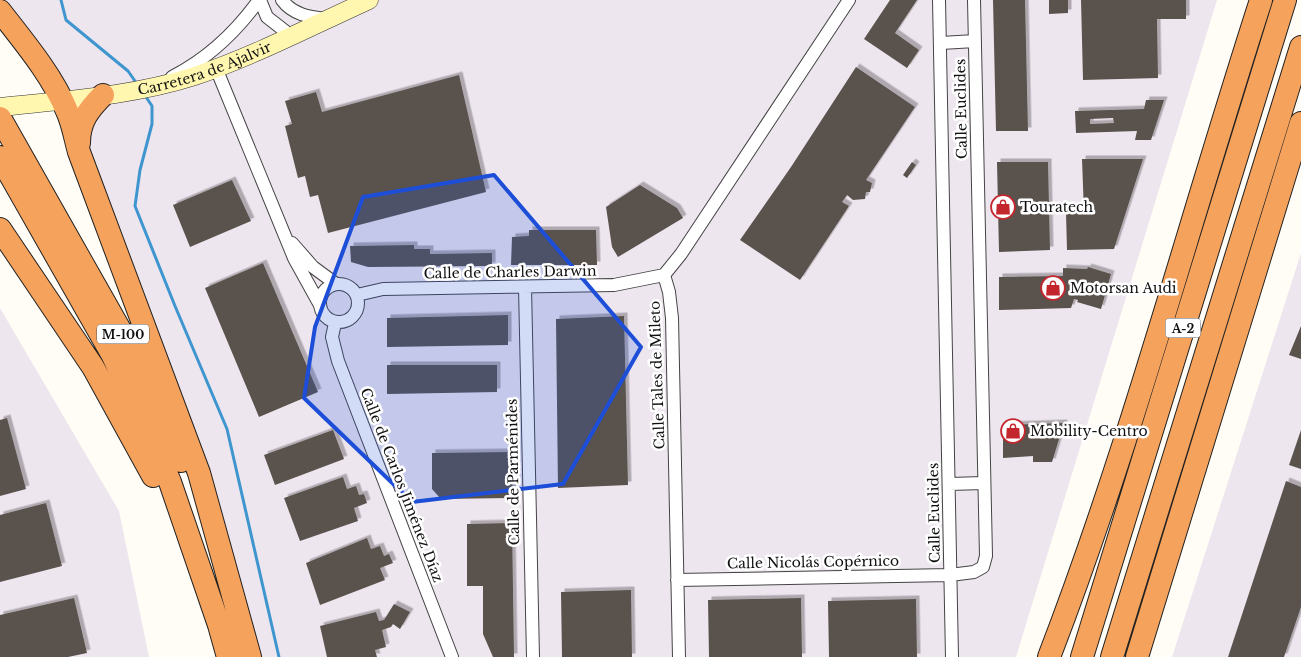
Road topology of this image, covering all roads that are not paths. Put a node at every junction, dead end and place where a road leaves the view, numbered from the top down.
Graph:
1 (260, 0) edge
2 (282, 0) edge
3 (369, 0) edge
4 (849, 0) edge
5 (939, 0) edge
6 (974, 0) edge
7 (1253, 0) edge
8 (1261, 0) edge
9 (1285, 0) edge
10 (0, 11) edge
11 (298, 26) junction
12 (975, 41) junction
13 (941, 42) junction
14 (1301, 46) edge
15 (216, 68) junction
16 (1234, 81) junction
17 (152, 88) junction
18 (103, 95) junction
19 (61, 99) junction
20 (0, 107) edge
21 (0, 118) edge
22 (1301, 123) edge
23 (79, 152) junction
24 (1301, 154) edge
25 (0, 157) edge
26 (1282, 188) junction
27 (0, 229) edge
28 (287, 237) junction
29 (664, 275) junction
30 (336, 284) junction
31 (525, 286) junction
32 (357, 295) junction
33 (320, 305) junction
34 (336, 322) junction
35 (984, 483) junction
36 (949, 484) junction
37 (222, 561) junction
38 (199, 571) junction
39 (950, 575) junction
40 (677, 580) junction
41 (228, 657) edge
42 (250, 657) edge
43 (452, 657) edge
44 (532, 657) edge
45 (679, 657) edge
46 (952, 657) edge
47 (1048, 657) edge
48 (1082, 657) edge
49 (1112, 657) edge
50 (1137, 657) edge

1 - 11 street
1 - 17 street
2 - 11 street
3 - 11 street, Carretera de Ajalvir
4 - 29 street
5 - 13 street, Calle Euclides
6 - 12 street, Calle Euclides
7 - 16 highway
8 - 16 highway
9 - 48 highway, A-2
10 - 19 highway
11 - 15 street, Carretera de Ajalvir
12 - 13 street
12 - 35 street, Calle Euclides
13 - 36 street, Calle Euclides
14 - 49 highway, A-2
15 - 17 street, Carretera de Ajalvir
15 - 28 street
16 - 47 highway
17 - 18 street, Carretera de Ajalvir
18 - 19 street, Carretera de Ajalvir
18 - 23 highway
19 - 20 street, Carretera de Ajalvir
19 - 23 highway
21 - 37 highway, M-100
22 - 26 highway
23 - 37 highway
24 - 26 street
25 - 38 highway, M-100
26 - 50 highway
27 - 38 highway
28 - 30 street
28 - 33 street
29 - 31 street, Calle de Charles Darwin
29 - 40 street, Calle Tales de Mileto
30 - 32 street
30 - 33 street
31 - 32 street, Calle de Charles Darwin
31 - 44 street, Calle de Parménides
32 - 34 street
33 - 34 street
34 - 43 street, Calle de Carlos Jiménez Díaz
35 - 36 street
35 - 39 street, Calle Euclides
36 - 39 street, Calle Euclides
37 - 42 highway, M-100
38 - 41 highway, M-100
39 - 40 street, Calle Nicolás Copérnico
39 - 46 street
40 - 45 street, Calle Tales de Mileto

